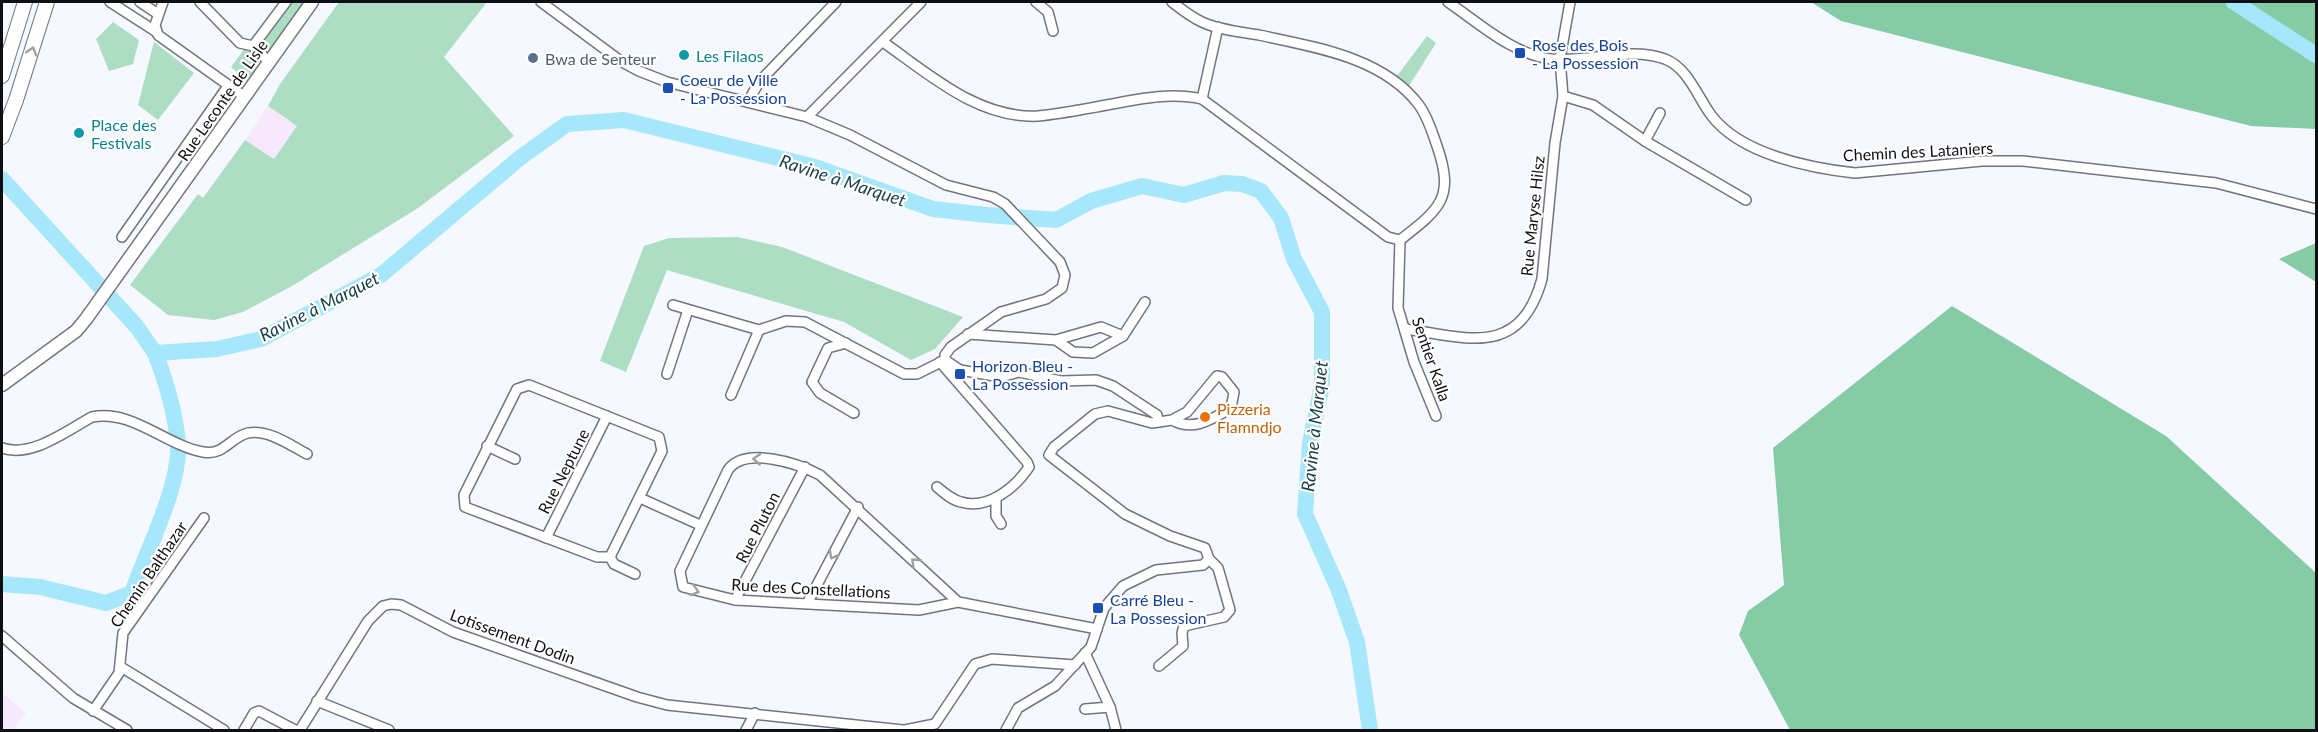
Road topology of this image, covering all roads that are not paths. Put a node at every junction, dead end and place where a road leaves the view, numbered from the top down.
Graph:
1 (25, 2) edge
2 (47, 2) edge
3 (110, 2) edge
4 (140, 2) edge
5 (163, 2) edge
6 (286, 2) edge
7 (312, 2) edge
8 (541, 2) edge
9 (836, 2) edge
10 (921, 2) edge
11 (1036, 2) edge
12 (1172, 2) edge
13 (1448, 2) edge
14 (1570, 2) edge
15 (205, 4) edge
16 (158, 14) junction
17 (1218, 27) junction
18 (155, 31) junction
19 (1053, 31) dead end
20 (883, 42) junction
21 (253, 46) junction
22 (1560, 59) junction
23 (269, 62) junction
24 (2, 76) edge
25 (228, 86) junction
26 (1563, 96) junction
27 (245, 97) junction
28 (1202, 99) junction
29 (748, 102) junction
30 (1660, 113) dead end
31 (807, 117) junction
32 (2, 137) edge
33 (1645, 141) junction
34 (1746, 200) dead end
35 (2316, 209) edge
36 (122, 237) dead end
37 (1400, 240) junction
38 (1144, 302) dead end
39 (673, 305) dead end
40 (688, 310) junction
41 (1406, 329) junction
42 (759, 330) junction
43 (968, 334) junction
44 (1123, 336) junction
45 (1056, 340) junction
46 (846, 343) junction
47 (943, 361) junction
48 (668, 374) dead end
49 (2, 385) edge
50 (731, 394) dead end
51 (854, 412) dead end
52 (607, 416) junction
53 (1436, 416) dead end
54 (1172, 420) junction
55 (1158, 421) junction
56 (487, 446) junction
57 (2, 448) edge
58 (307, 454) dead end
59 (515, 459) dead end
60 (805, 467) junction
61 (937, 487) dead end
62 (640, 498) junction
63 (996, 499) junction
64 (858, 507) junction
65 (204, 518) dead end
66 (700, 525) junction
67 (1001, 525) dead end
68 (546, 538) junction
69 (610, 557) junction
70 (1209, 559) junction
71 (635, 574) dead end
72 (735, 600) junction
73 (808, 602) junction
74 (958, 602) junction
75 (1096, 629) junction
76 (2, 636) edge
77 (1085, 653) junction
78 (1075, 665) junction
79 (1159, 666) dead end
80 (121, 667) junction
81 (317, 702) junction
82 (1110, 707) junction
83 (1085, 709) dead end
84 (93, 711) junction
85 (756, 713) junction
86 (127, 730) edge
87 (224, 730) edge
88 (244, 730) edge
89 (294, 730) edge
90 (300, 730) edge
91 (388, 730) edge
92 (746, 730) edge
93 (904, 730) edge
94 (1006, 730) edge
95 (1116, 730) edge

1 - 24 highway
32 -> 2 highway
3 - 18 street
4 - 16 street
5 - 16 street
6 - 21 street
7 - 23 main road, Rue Leconte de Lisle
8 - 29 street
9 - 29 street
10 - 20 street
11 - 19 street
12 - 17 street
13 - 22 street, Chemin des Lataniers
14 - 22 street
15 - 21 street
16 - 18 street
17 - 28 street
17 - 37 street
18 - 25 street
20 - 28 street
20 - 31 street
21 - 23 street
22 - 26 street, Rue Maryse Hilsz
22 - 35 street, Chemin des Lataniers
23 - 27 main road, Rue Leconte de Lisle
25 - 27 street
25 - 36 street
26 - 33 street
26 - 41 street, Rue Maryse Hilsz
27 - 49 main road, Rue Leconte de Lisle
28 - 37 street
29 - 31 street
30 - 33 street
31 - 43 street
33 - 34 street
37 - 41 street, Sentier Kalla
38 - 44 street
39 - 40 street
40 - 42 street
40 - 48 street
41 - 53 street, Sentier Kalla
42 - 46 street
42 - 50 street
43 - 45 street
43 - 47 street
44 - 45 street
44 - 45 street
46 - 47 street
46 - 51 street
47 - 55 street
47 - 63 street
52 - 56 street
52 - 62 street
52 - 68 street, Rue Neptune
54 - 54 street
54 - 55 street
55 - 70 street
56 - 59 street
56 - 68 street
57 - 58 street
60 - 64 street, Rue des Constellations
60 -> 66 street, Rue des Constellations
60 - 72 street, Rue Pluton
61 - 63 street
62 - 66 street
62 - 69 street
63 - 67 street
64 -> 73 street
74 -> 64 street, Rue des Constellations
65 - 80 street, Chemin Balthazar
66 -> 72 street, Rue des Constellations
68 - 69 street
69 - 71 street
70 - 75 street
70 - 79 street
72 - 73 street, Rue des Constellations
73 - 74 street, Rue des Constellations
74 - 75 street, Rue des Constellations
75 - 77 street
76 - 84 street
77 - 78 street
77 - 82 street
78 - 93 street, Lotissement Dodin
78 - 94 street
80 - 84 street
80 - 87 street
81 - 85 street, Lotissement Dodin
81 - 90 street
81 - 91 street
82 - 83 street
82 - 95 street
84 - 86 street
85 - 92 street
85 - 93 street, Lotissement Dodin
88 - 89 street

